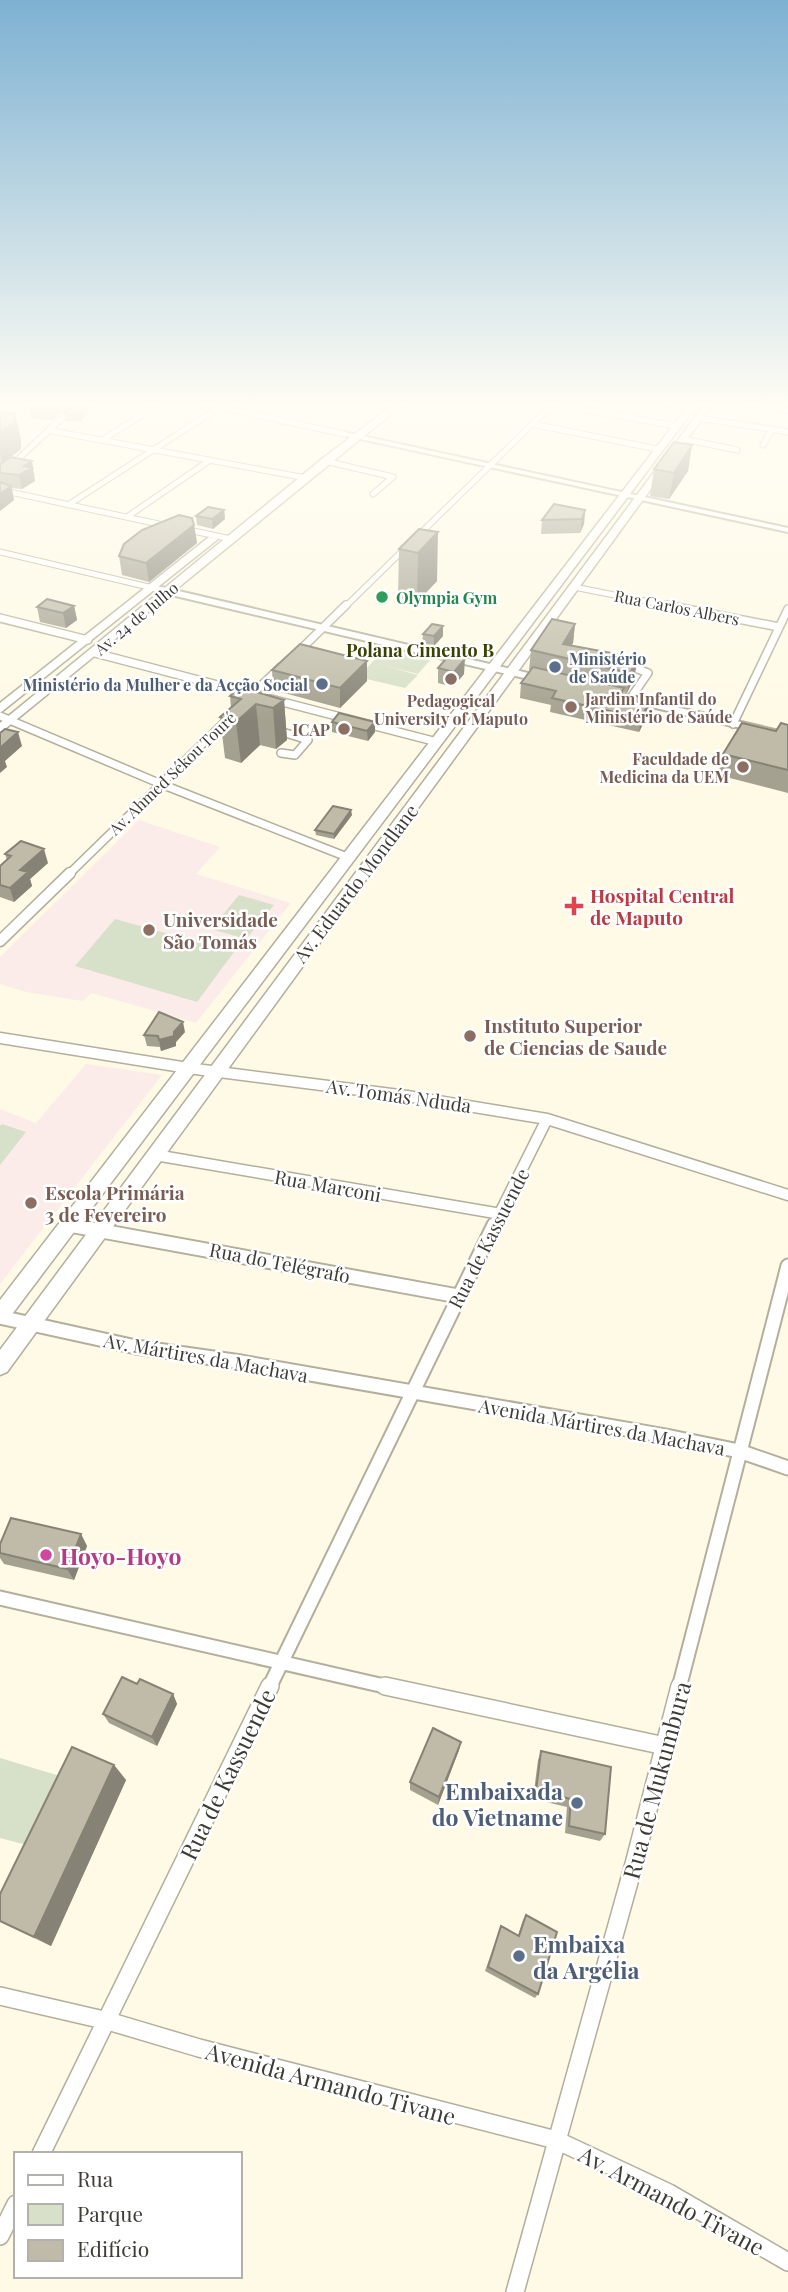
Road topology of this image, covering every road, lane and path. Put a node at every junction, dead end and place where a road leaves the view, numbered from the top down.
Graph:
1 (83, 508) edge
2 (140, 508) edge
3 (252, 508) edge
4 (269, 508) edge
5 (445, 508) edge
6 (612, 508) edge
7 (633, 508) edge
8 (689, 508) edge
9 (127, 517) junction
10 (788, 530) edge
11 (217, 536) junction
12 (231, 539) junction
13 (0, 552) edge
14 (574, 587) junction
15 (153, 588) junction
16 (168, 592) junction
17 (788, 609) edge
18 (0, 618) edge
19 (786, 618) edge
20 (779, 627) junction
21 (324, 628) junction
22 (88, 640) junction
23 (95, 653) junction
24 (294, 656) edge
25 (612, 659) edge
26 (284, 666) edge
27 (493, 668) junction
28 (510, 671) junction
29 (550, 681) edge
30 (253, 694) junction
31 (617, 696) edge
32 (630, 699) junction
33 (0, 709) edge
34 (229, 717) junction
35 (5, 718) edge
36 (242, 720) edge
37 (733, 724) junction
38 (267, 727) edge
39 (0, 729) edge
40 (788, 736) edge
41 (437, 742) junction
42 (281, 753) dead end
43 (161, 784) junction
44 (347, 857) junction
45 (0, 941) edge
46 (0, 1038) edge
47 (188, 1068) junction
48 (216, 1072) junction
49 (547, 1119) junction
50 (155, 1155) junction
51 (788, 1195) edge
52 (501, 1214) junction
53 (69, 1225) junction
54 (102, 1229) junction
55 (788, 1266) edge
56 (458, 1296) junction
57 (0, 1316) edge
58 (31, 1324) junction
59 (0, 1366) edge
60 (414, 1394) junction
61 (739, 1451) junction
62 (788, 1468) edge
63 (0, 1598) edge
64 (280, 1664) junction
65 (665, 1746) junction
66 (0, 1996) edge
67 (108, 2021) junction
68 (556, 2140) junction
69 (42, 2152) edge
70 (14, 2208) edge
71 (0, 2236) edge
72 (788, 2262) edge
73 (515, 2292) edge

1 - 9 street
2 - 9 street
3 - 11 main road, Av. 24 de Julho
4 - 12 main road, Av. 24 de Julho
5 - 21 street
6 - 27 main road, Av. Eduardo Mondlane
7 - 14 main road, Av. Eduardo Mondlane
8 - 10 street
9 - 11 street
11 - 12 street
11 - 15 main road, Av. 24 de Julho
12 - 16 main road, Av. 24 de Julho
13 - 15 street
14 - 20 street, Rua Carlos Albers
14 - 28 main road, Av. Eduardo Mondlane
15 - 16 street
15 - 22 main road, Av. 24 de Julho
16 - 21 street
16 - 23 main road, Av. 24 de Julho
17 - 19 street
18 - 22 street
19 - 20 street
20 - 37 street
21 - 24 street
21 - 27 street
22 - 33 main road, Av. 24 de Julho
23 - 30 street
23 - 35 main road, Av. 24 de Julho
25 - 32 street
26 - 30 street, Av. Ahmed Sékou Touré
27 - 28 street
27 - 41 main road, Av. Eduardo Mondlane
28 - 29 street
28 - 48 main road, Av. Eduardo Mondlane
30 - 34 street, Av. Ahmed Sékou Touré
30 - 41 street
31 - 32 street
32 - 37 street
34 - 36 street
34 - 43 street, Av. Ahmed Sékou Touré
35 - 39 main road, Av. 24 de Julho
35 - 43 street
37 - 40 street
38 - 42 street
41 - 44 main road, Av. Eduardo Mondlane
43 - 44 street
43 - 45 street, Av. Ahmed Sékou Touré
44 - 47 main road, Av. Eduardo Mondlane
46 - 47 street, Av. Tomás Nduda
47 - 48 street, Av. Tomás Nduda
47 - 53 main road, Av. Eduardo Mondlane
48 - 49 street, Av. Tomás Nduda
48 - 50 main road, Av. Eduardo Mondlane
49 - 51 street, Av. Tomás Nduda
49 - 52 street, Rua de Kassuende
50 - 52 street, Rua Marconi
50 - 54 main road, Av. Eduardo Mondlane
52 - 56 street, Rua de Kassuende
53 - 54 street, Rua do Telégrafo
53 - 57 main road, Av. Eduardo Mondlane
54 - 56 street, Rua do Telégrafo
54 - 58 main road, Av. Eduardo Mondlane
55 - 61 street, Rua de Mukumbura
56 - 60 street, Rua de Kassuende
57 - 58 street, Av. Mártires da Machava
58 - 59 main road, Av. Eduardo Mondlane
58 - 60 street, Av. Mártires da Machava
60 - 61 street, Avenida Mártires da Machava
60 - 64 street, Rua de Kassuende
61 - 62 street, Avenida Mártires da Machava
61 - 65 street, Rua de Mukumbura
63 - 64 street
64 - 65 street
64 - 67 street, Rua de Kassuende
65 - 68 street, Rua de Mukumbura
66 - 67 street
67 - 68 street, Avenida Armando Tivane
67 - 69 street, Rua de Kassuende
68 - 72 street, Av. Armando Tivane
68 - 73 street, Rua de Mukumbura
70 - 71 street

